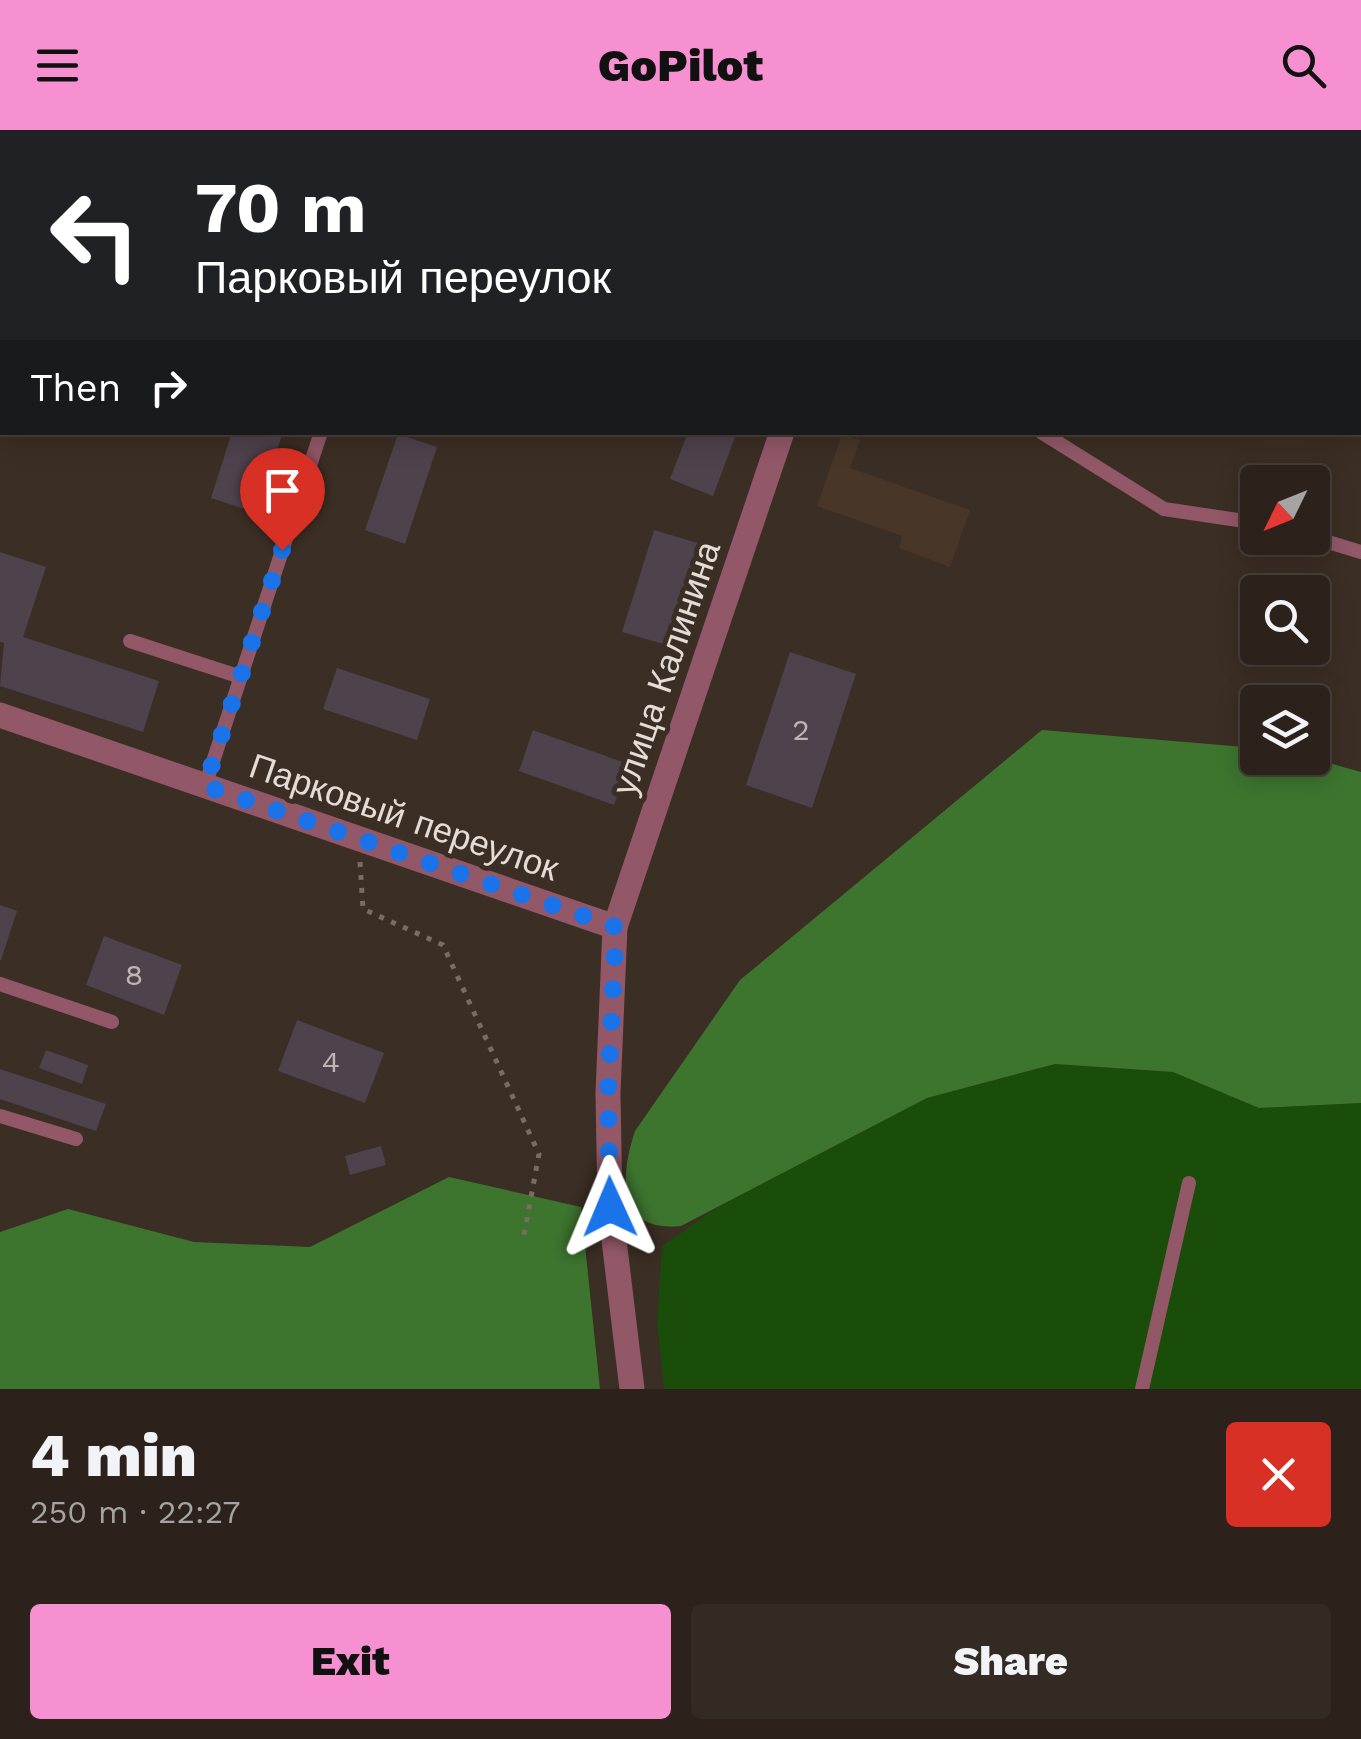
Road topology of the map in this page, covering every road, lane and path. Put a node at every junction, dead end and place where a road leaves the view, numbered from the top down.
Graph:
1 (320, 435) edge
2 (781, 435) edge
3 (1046, 435) edge
4 (1240, 521) edge
5 (1330, 543) edge
6 (1361, 552) edge
7 (130, 641) dead end
8 (240, 677) junction
9 (0, 715) edge
10 (205, 786) junction
11 (359, 839) junction
12 (616, 927) junction
13 (0, 984) edge
14 (112, 1022) dead end
15 (0, 1116) edge
16 (76, 1139) dead end
17 (1189, 1184) dead end
18 (524, 1236) dead end
19 (632, 1389) edge
20 (1142, 1389) edge

1 - 8 lane
2 - 12 street, улица Калинина
3 - 4 lane
5 - 6 lane
7 - 8 lane
8 - 10 lane
9 - 10 street, Парковый переулок
10 - 11 street, Парковый переулок
11 - 12 street, Парковый переулок
11 - 18 path
12 - 19 street, улица Калинина
13 - 14 lane
15 - 16 lane
17 - 20 lane

